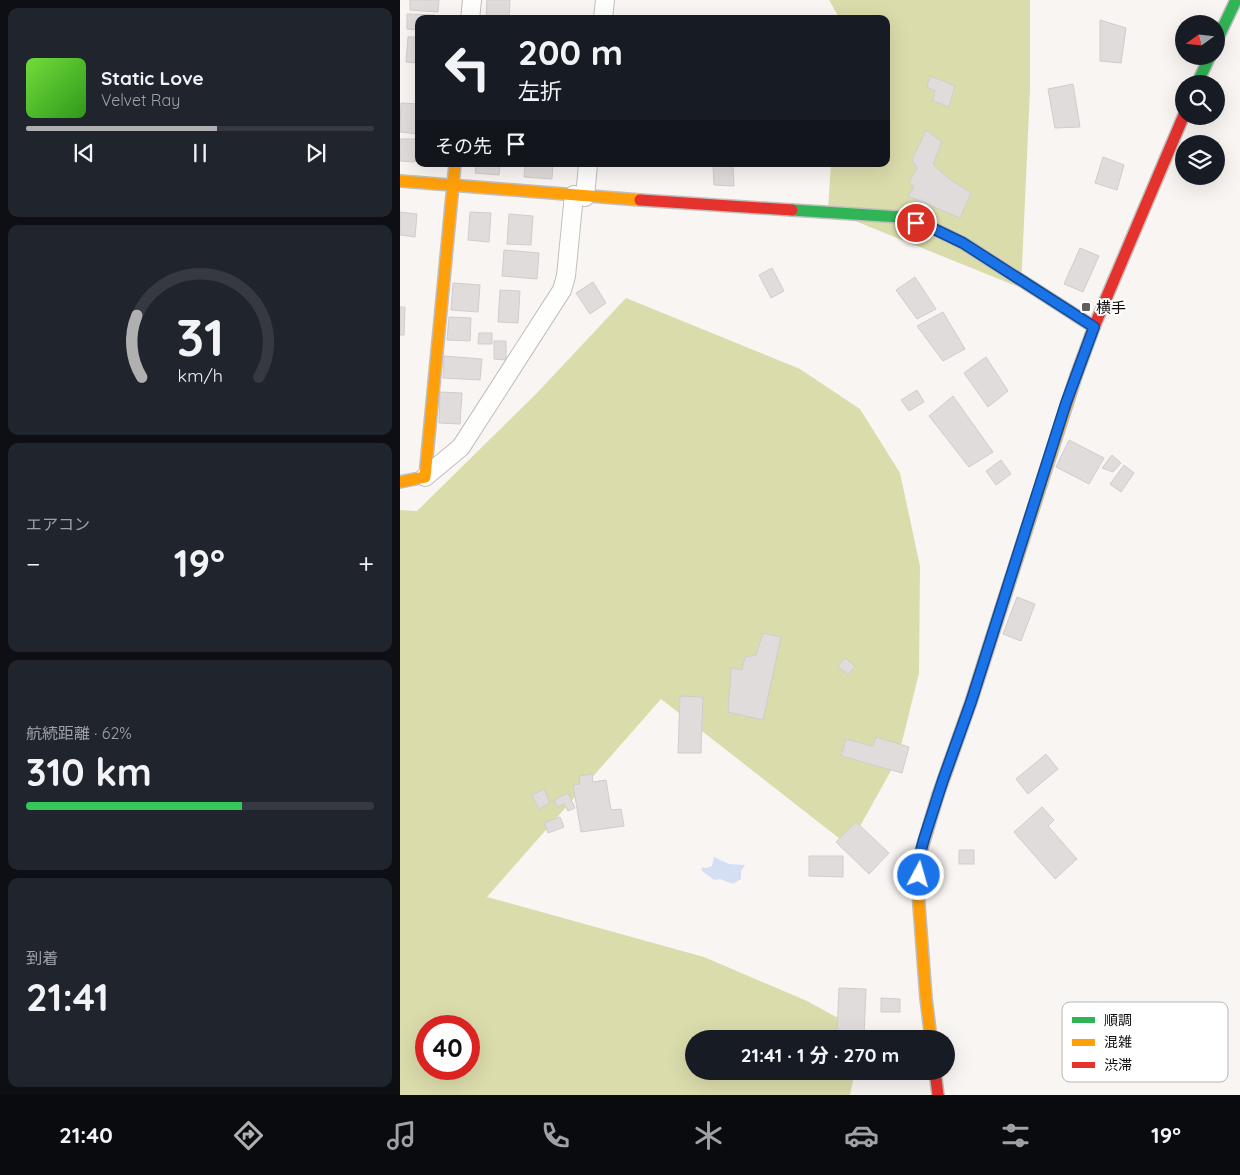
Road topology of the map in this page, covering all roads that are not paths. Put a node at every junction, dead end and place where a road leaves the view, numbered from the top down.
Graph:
1 (472, 0) edge
2 (605, 0) edge
3 (1236, 0) edge
4 (470, 15) edge
5 (603, 15) edge
6 (1225, 23) edge
7 (1180, 125) edge
8 (455, 167) edge
9 (587, 167) edge
10 (400, 181) edge
11 (453, 185) junction
12 (579, 196) junction
13 (1094, 327) junction
14 (424, 477) junction
15 (400, 482) edge
16 (930, 1030) edge
17 (936, 1080) edge
18 (938, 1095) edge

1 - 4 street
2 - 5 street
3 - 6 street
7 - 13 street
8 - 11 street
9 - 12 street
10 - 11 street
11 - 12 street
11 - 14 street
12 - 13 street
12 - 14 street
13 - 16 street
14 - 15 street
17 - 18 street

